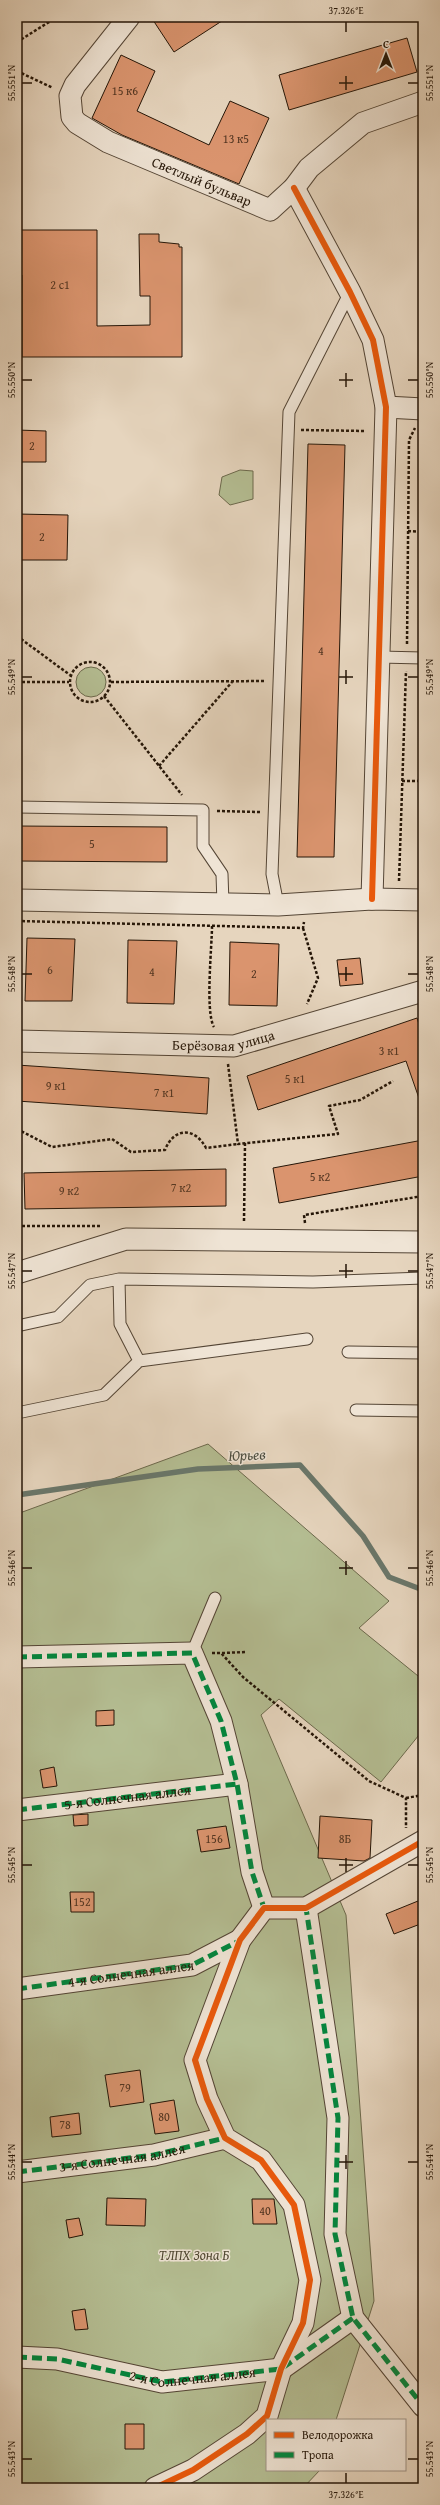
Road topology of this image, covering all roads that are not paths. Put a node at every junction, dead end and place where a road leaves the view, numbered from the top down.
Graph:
1 (129, 17) edge
2 (423, 102) edge
3 (294, 188) junction
4 (350, 292) junction
5 (386, 407) junction
6 (423, 409) edge
7 (379, 657) junction
8 (423, 658) edge
9 (17, 807) edge
10 (372, 899) junction
11 (17, 900) edge
12 (423, 900) edge
13 (223, 904) junction
14 (278, 905) junction
15 (423, 991) edge
16 (17, 1041) edge
17 (423, 1242) edge
18 (17, 1273) edge
19 (423, 1278) edge
20 (119, 1279) junction
21 (17, 1326) edge
22 (307, 1339) dead end
23 (348, 1352) dead end
24 (423, 1353) edge
25 (139, 1361) junction
26 (356, 1410) dead end
27 (423, 1411) edge
28 (17, 1413) edge
29 (215, 1598) dead end
30 (192, 1652) junction
31 (17, 1657) edge
32 (238, 1784) junction
33 (17, 1810) edge
34 (415, 1846) edge
35 (264, 1908) junction
36 (306, 1908) junction
37 (240, 1940) junction
38 (17, 1989) edge
39 (225, 2138) junction
40 (17, 2172) edge
41 (353, 2318) junction
42 (17, 2357) edge
43 (281, 2369) junction
44 (423, 2406) edge
45 (155, 2488) edge

1 - 3 street, Светлый бульвар
2 - 3 street, Светлый бульвар
3 - 4 street
4 - 5 street
4 - 14 lane
5 - 6 street
5 - 7 street
7 - 8 lane
7 - 10 street
9 - 13 lane
10 - 12 street
10 - 14 street
11 - 13 street
13 - 14 street
15 - 16 street, Берёзовая улица
17 - 18 street
19 - 20 lane
20 - 21 lane
20 - 25 lane
22 - 25 lane
23 - 24 lane
25 - 28 lane
26 - 27 lane
29 - 30 lane
30 - 31 street
30 - 32 street
32 - 33 street, 5-я Солнечная аллея
32 - 35 street
34 - 36 street
35 - 36 street
35 - 37 street
36 - 41 street
37 - 38 street, 4-я Солнечная аллея
37 - 39 street
39 - 40 street, 3-я Солнечная аллея
39 - 43 street
41 - 43 street, 2-я Солнечная аллея
41 - 44 street
42 - 43 street, 2-я Солнечная аллея
43 - 45 street

